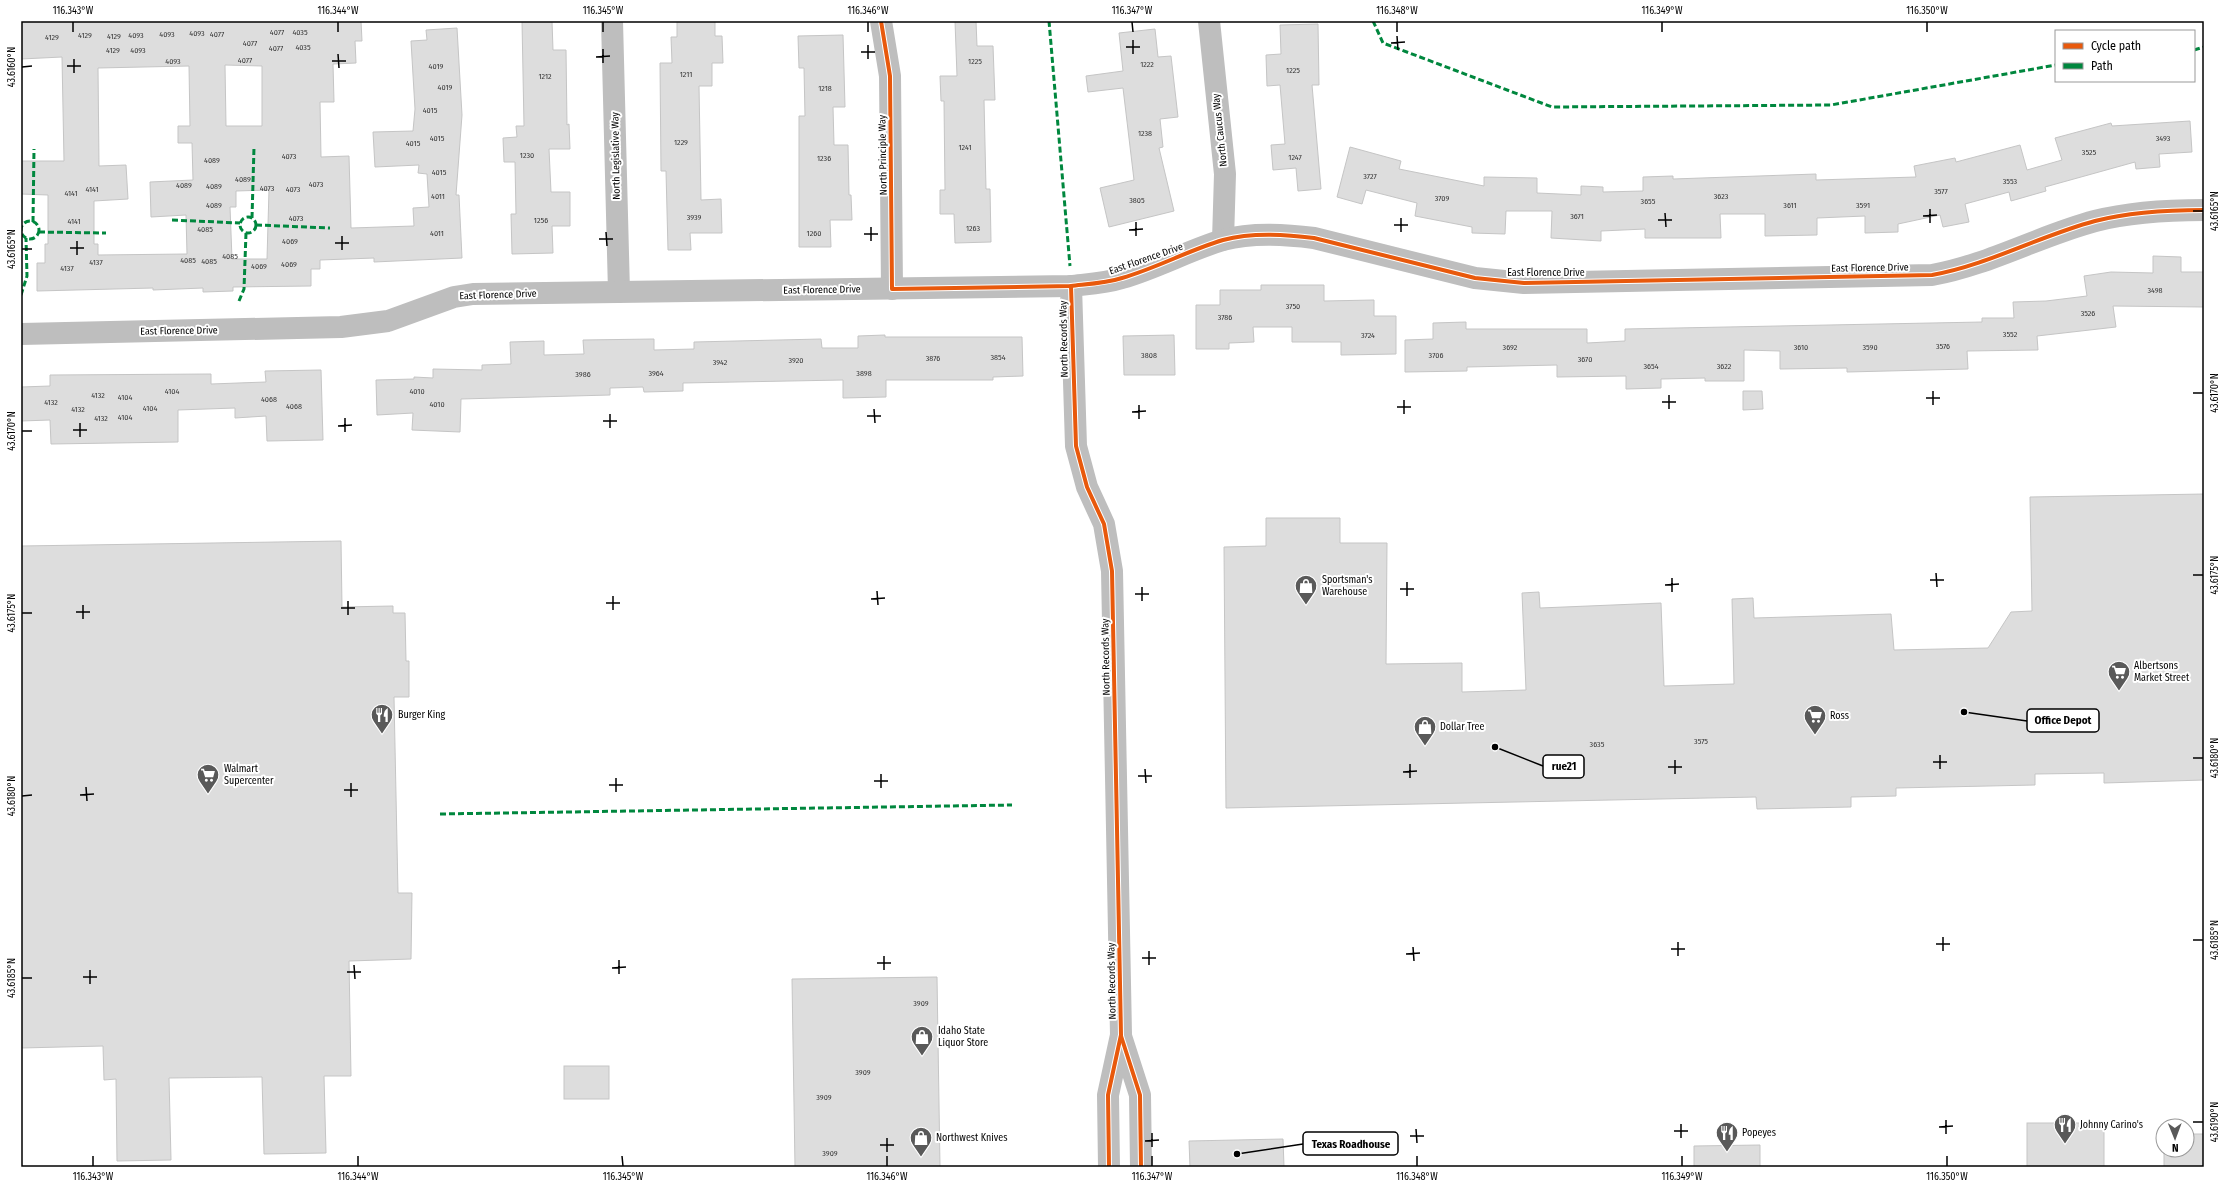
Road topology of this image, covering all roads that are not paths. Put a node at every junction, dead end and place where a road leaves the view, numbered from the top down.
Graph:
1 (612, 21) edge
2 (881, 21) edge
3 (1209, 21) edge
4 (2204, 210) edge
5 (1223, 240) junction
6 (1071, 286) junction
7 (892, 289) junction
8 (618, 292) junction
9 (21, 334) edge
10 (1121, 1034) junction
11 (1109, 1167) edge
12 (1141, 1167) edge

1 - 8 street, North Legislative Way
2 - 7 street, North Principle Way
3 - 5 street, North Caucus Way
4 - 5 street, East Florence Drive
5 - 6 street, East Florence Drive
6 - 7 street, East Florence Drive
6 - 10 street, North Records Way
7 - 8 street, East Florence Drive
8 - 9 street, East Florence Drive
10 - 11 street, North Records Way
10 - 12 street, North Records Way

